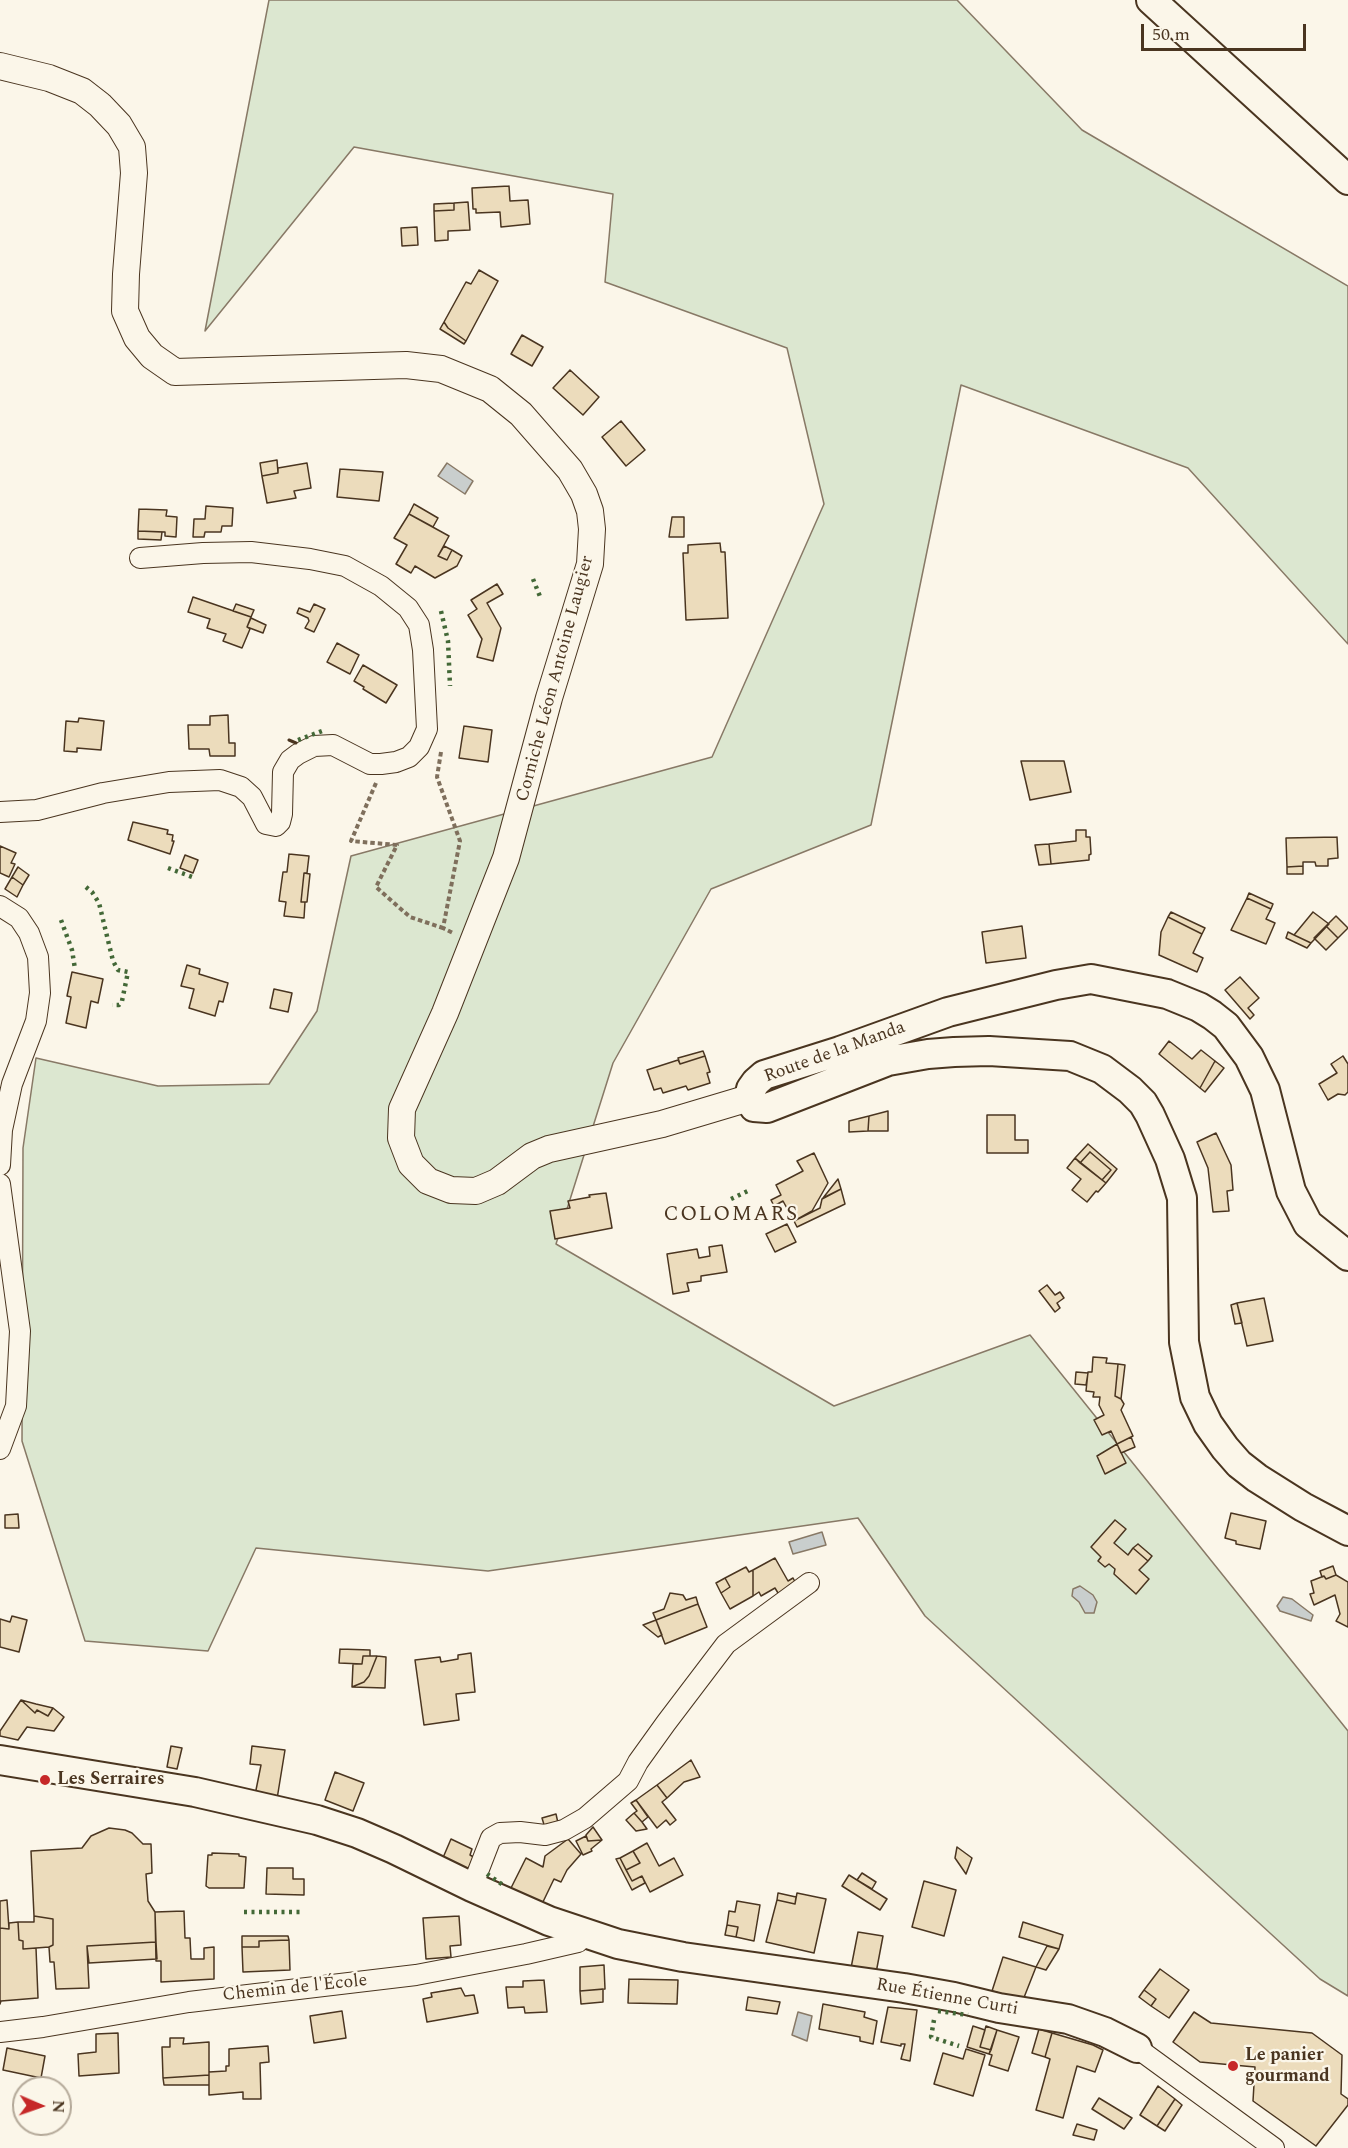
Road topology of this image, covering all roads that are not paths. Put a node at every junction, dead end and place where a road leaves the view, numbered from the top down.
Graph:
1 (1151, 0) edge
2 (0, 66) edge
3 (1348, 180) edge
4 (140, 558) dead end
5 (0, 812) edge
6 (0, 906) edge
7 (749, 1098) junction
8 (0, 1165) edge
9 (0, 1184) edge
10 (1348, 1256) edge
11 (0, 1449) edge
12 (1348, 1531) edge
13 (808, 1583) dead end
14 (0, 1760) edge
15 (472, 1887) junction
16 (585, 1934) junction
17 (0, 2032) edge
18 (1137, 2048) joint
19 (1274, 2148) edge

1 - 3 main road
2 - 7 street, Corniche Léon Antoine Laugier
4 - 5 street
6 - 8 street
7 - 10 main road, Route de la Manda
7 - 12 main road, Route de la Manda
9 - 11 street
13 - 15 street
14 - 15 main road, Rue Étienne Curti
15 - 16 main road, Rue Étienne Curti
16 - 17 street, Chemin de l'École
16 - 18 main road, Rue Étienne Curti
18 - 19 street, Rue Étienne Curti

